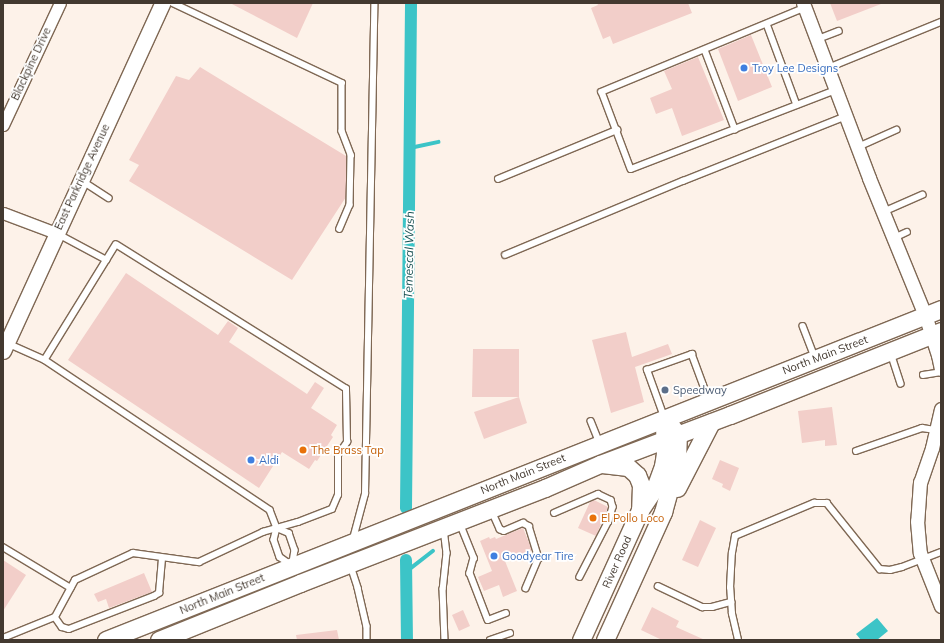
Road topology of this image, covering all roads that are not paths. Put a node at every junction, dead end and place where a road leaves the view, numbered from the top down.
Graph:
1 (60, 3) edge
2 (162, 3) edge
3 (173, 3) edge
4 (374, 3) edge
5 (804, 6) edge
6 (941, 22) edge
7 (767, 24) junction
8 (840, 31) dead end
9 (817, 39) junction
10 (705, 50) junction
11 (828, 68) junction
12 (836, 90) junction
13 (797, 105) junction
14 (846, 116) junction
15 (3, 125) edge
16 (735, 129) junction
17 (616, 130) junction
18 (896, 130) dead end
19 (857, 147) junction
20 (498, 179) dead end
21 (81, 180) junction
22 (922, 195) dead end
23 (109, 198) dead end
24 (883, 213) junction
25 (3, 214) edge
26 (340, 229) dead end
27 (907, 232) dead end
28 (56, 233) junction
29 (893, 238) junction
30 (505, 255) dead end
31 (107, 260) junction
32 (941, 309) edge
33 (925, 315) junction
34 (802, 326) dead end
35 (936, 333) edge
36 (5, 347) edge
37 (890, 352) junction
38 (815, 358) junction
39 (44, 360) junction
40 (941, 369) edge
41 (941, 372) edge
42 (923, 375) dead end
43 (901, 383) dead end
44 (709, 400) junction
45 (941, 409) edge
46 (664, 418) junction
47 (590, 421) dead end
48 (711, 422) junction
49 (937, 430) junction
50 (671, 438) junction
51 (600, 443) junction
52 (856, 451) dead end
53 (600, 464) junction
54 (491, 508) junction
55 (640, 510) junction
56 (663, 512) junction
57 (554, 513) dead end
58 (450, 525) junction
59 (277, 528) junction
60 (354, 541) junction
61 (3, 547) edge
62 (941, 552) edge
63 (162, 558) junction
64 (922, 559) junction
65 (356, 562) junction
66 (297, 574) junction
67 (580, 577) dead end
68 (658, 586) dead end
69 (71, 588) junction
70 (526, 588) dead end
71 (731, 602) junction
72 (941, 606) edge
73 (506, 613) dead end
74 (55, 617) junction
75 (510, 633) dead end
76 (3, 638) edge
77 (106, 640) edge
78 (159, 640) edge
79 (367, 640) edge
80 (445, 640) edge
81 (490, 640) edge
82 (581, 640) edge
83 (605, 640) edge
84 (738, 640) edge

1 - 15 street, Blackpine Drive
2 - 21 main road, East Parkridge Avenue
3 - 26 lane
4 - 60 lane
5 - 7 lane
5 - 9 street
6 - 11 lane
7 - 10 lane
7 - 13 lane
8 - 9 lane
9 - 11 street
10 - 16 lane
10 - 17 lane
11 - 12 street
12 - 13 lane
12 - 14 street
13 - 16 lane
14 - 19 street
14 - 30 lane
16 - 17 lane
17 - 20 lane
18 - 19 lane
19 - 24 street
21 - 23 lane
21 - 28 main road, East Parkridge Avenue
22 - 24 lane
24 - 29 street
25 - 28 street
27 - 29 lane
28 - 31 lane
28 - 36 main road, East Parkridge Avenue
29 - 33 street
31 - 39 lane
31 - 59 lane
32 - 33 main road, North Main Street
33 - 35 street
33 - 38 main road, North Main Street
34 - 38 lane
35 - 37 main road, North Main Street
35 - 40 street
36 - 39 lane
37 - 43 lane
37 - 48 main road, North Main Street
38 - 44 main road, North Main Street
39 - 59 lane
41 - 42 lane
44 - 46 main road, North Main Street
44 - 46 lane
45 - 49 street
46 - 50 main road, River Road
46 - 51 main road, North Main Street
47 - 51 lane
48 - 50 main road, North Main Street
48 - 56 main road
49 - 52 lane
49 - 64 street
50 - 53 main road, North Main Street
50 - 55 main road, River Road
50 - 56 main road, River Road
51 - 60 main road, North Main Street
53 - 54 main road, North Main Street
53 - 55 main road
54 - 58 main road, North Main Street
54 - 70 lane
55 - 82 main road, River Road
56 - 83 main road, River Road
57 - 67 lane
58 - 65 main road, North Main Street
58 - 73 lane
58 - 80 lane
59 - 63 lane
59 - 66 lane
59 - 66 lane
60 - 66 main road, North Main Street
61 - 69 lane
62 - 64 lane
63 - 69 lane
63 - 74 lane
64 - 71 lane
64 - 72 street
65 - 66 main road, North Main Street
65 - 79 lane
66 - 77 main road, North Main Street
66 - 78 main road, North Main Street
68 - 71 lane
69 - 74 lane
71 - 84 lane
74 - 76 lane
75 - 81 lane

